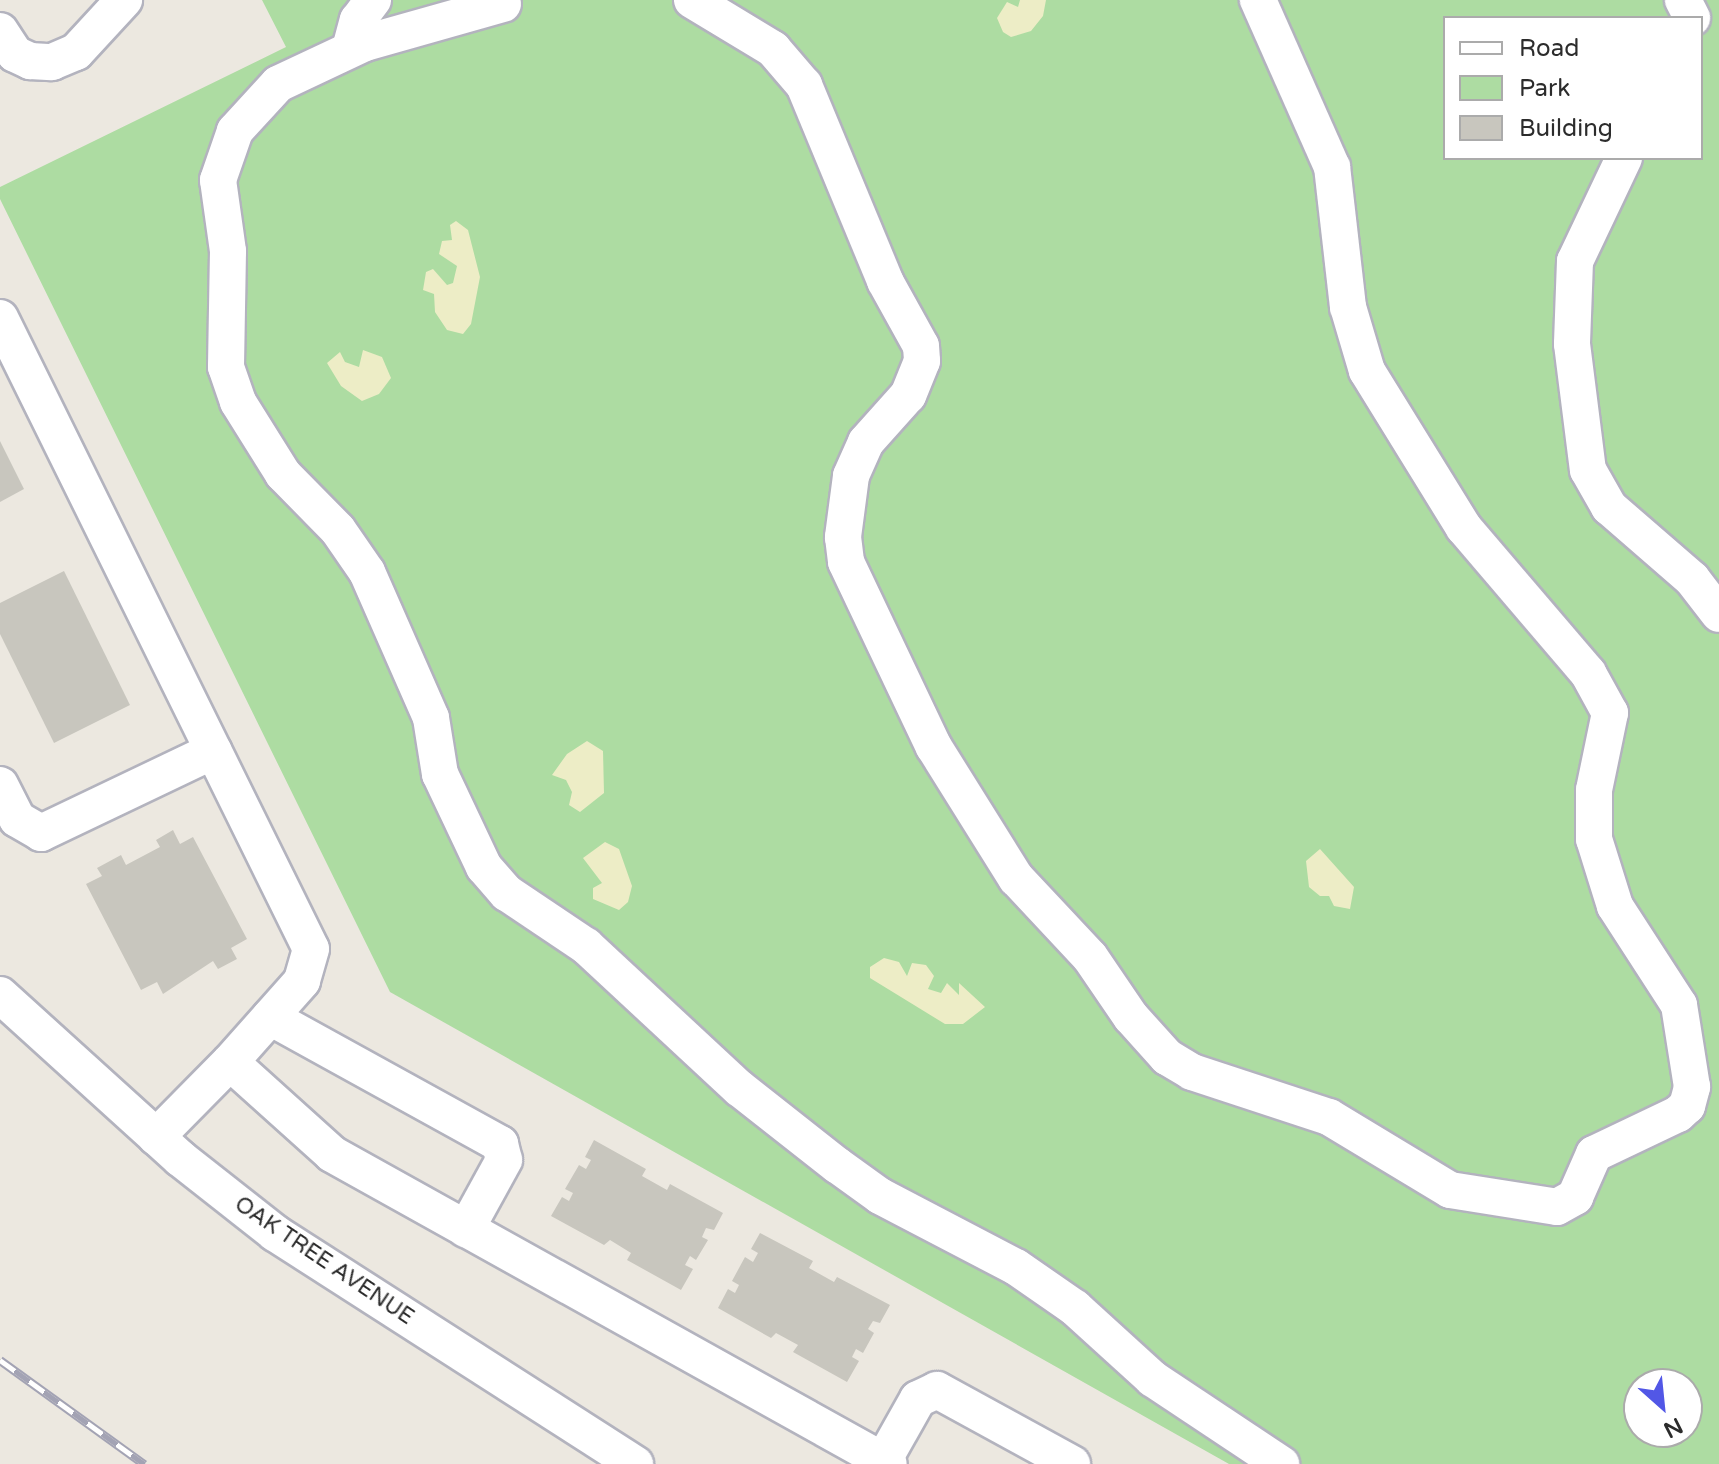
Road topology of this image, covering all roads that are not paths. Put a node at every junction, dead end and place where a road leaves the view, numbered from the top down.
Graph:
1 (124, 0) edge
2 (373, 0) edge
3 (692, 0) edge
4 (1258, 0) edge
5 (491, 3) edge
6 (0, 31) edge
7 (350, 49) junction
8 (1623, 160) edge
9 (0, 318) edge
10 (1719, 614) edge
11 (213, 751) junction
12 (0, 785) edge
13 (0, 995) edge
14 (270, 1017) junction
15 (230, 1062) junction
16 (156, 1137) junction
17 (466, 1229) junction
18 (886, 1462) edge
19 (635, 1464) edge
20 (1072, 1464) edge
21 (1281, 1464) edge

1 - 6 street
2 - 7 street
3 - 4 street
5 - 7 street
7 - 21 street
8 - 10 street
9 - 11 street
11 - 12 street
11 - 14 street
13 - 16 street, OAK TREE AVENUE
14 - 15 street
14 - 17 street
15 - 16 street
15 - 17 street
16 - 19 street, OAK TREE AVENUE
17 - 18 street
18 - 20 street

